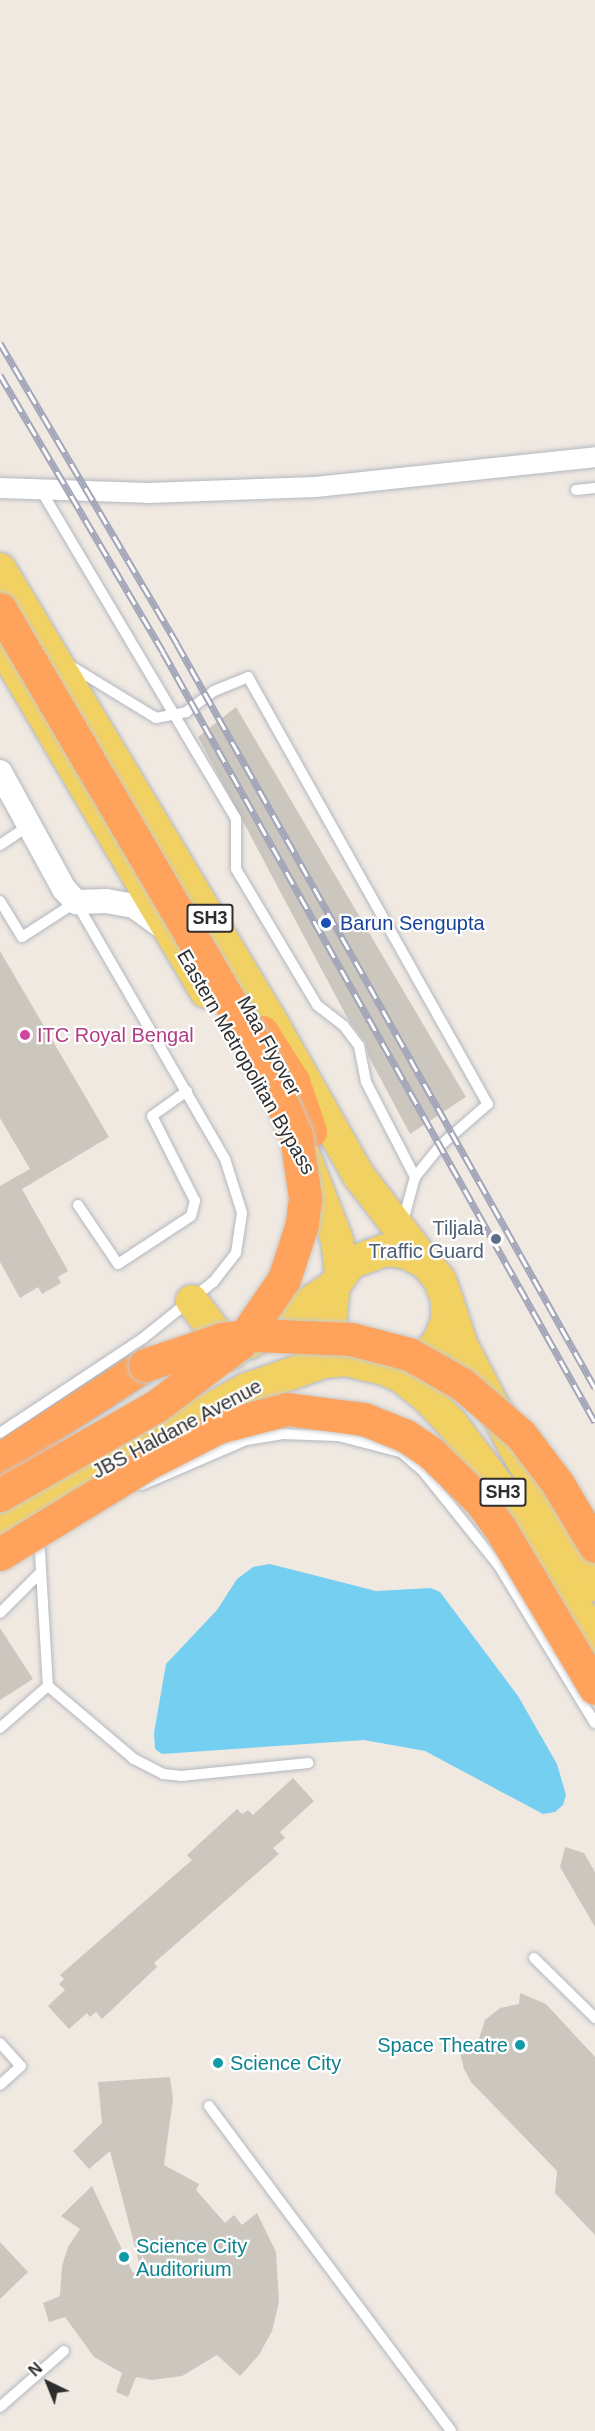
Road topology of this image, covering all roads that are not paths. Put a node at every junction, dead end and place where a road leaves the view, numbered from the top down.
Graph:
1 (595, 457) edge
2 (39, 487) junction
3 (0, 488) edge
4 (595, 488) edge
5 (576, 490) dead end
6 (0, 569) edge
7 (0, 589) edge
8 (0, 609) edge
9 (0, 642) edge
10 (52, 656) junction
11 (174, 714) junction
12 (0, 772) edge
13 (28, 826) junction
14 (0, 845) edge
15 (0, 902) edge
16 (76, 902) junction
17 (168, 930) junction
18 (188, 1091) junction
19 (415, 1177) junction
20 (78, 1205) dead end
21 (400, 1231) junction
22 (426, 1263) junction
23 (337, 1280) junction
24 (447, 1300) junction
25 (192, 1301) junction
26 (231, 1353) junction
27 (375, 1367) junction
28 (0, 1434) edge
29 (0, 1459) edge
30 (0, 1483) edge
31 (0, 1495) edge
32 (36, 1508) junction
33 (0, 1517) edge
34 (0, 1533) edge
35 (39, 1539) junction
36 (587, 1544) edge
37 (0, 1554) edge
38 (0, 1563) edge
39 (41, 1572) junction
40 (595, 1585) edge
41 (0, 1613) edge
42 (535, 1624) junction
43 (595, 1638) edge
44 (595, 1661) edge
45 (48, 1686) junction
46 (595, 1688) edge
47 (595, 1723) edge
48 (0, 1728) edge
49 (308, 1763) dead end
50 (534, 1958) dead end
51 (595, 2018) edge
52 (0, 2043) edge
53 (0, 2085) edge
54 (208, 2106) dead end
55 (64, 2351) dead end
56 (0, 2408) edge
57 (451, 2431) edge

1 - 2 street
2 - 3 street
2 - 11 lane
4 - 5 lane
6 - 10 main road, SH3
7 - 33 highway, Maa Flyover
8 - 31 highway, Maa Flyover, bridge
9 - 17 main road, Eastern Metropolitan Bypass / SH3
10 - 11 lane
10 - 21 main road, SH3
11 - 19 lane
11 - 19 lane
12 - 13 street
13 - 14 lane
13 - 16 street
15 - 16 lane
16 - 17 street
16 - 18 lane
17 - 23 main road, Eastern Metropolitan Bypass / SH3
18 - 20 lane
18 - 25 lane
19 - 21 lane
21 - 22 main road, SH3
22 - 23 main road
22 - 24 main road, SH3
23 - 26 main road, JBS Haldane Avenue
23 - 27 main road, SH3
24 - 27 main road
24 - 36 main road, SH3
25 - 26 main road
25 - 28 lane
26 - 30 main road, JBS Haldane Avenue
27 - 32 main road, JBS Haldane Avenue
27 - 43 main road, SH3
29 - 36 highway, bridge
32 - 34 main road, JBS Haldane Avenue
32 - 35 lane
35 - 38 lane
35 - 39 lane
35 - 42 lane
36 - 40 main road, SH3
37 - 46 highway, bridge
39 - 41 lane
39 - 45 lane
42 - 44 lane
42 - 47 lane
45 - 48 lane
45 - 49 lane
50 - 51 lane
52 - 53 lane
54 - 57 lane
55 - 56 lane

